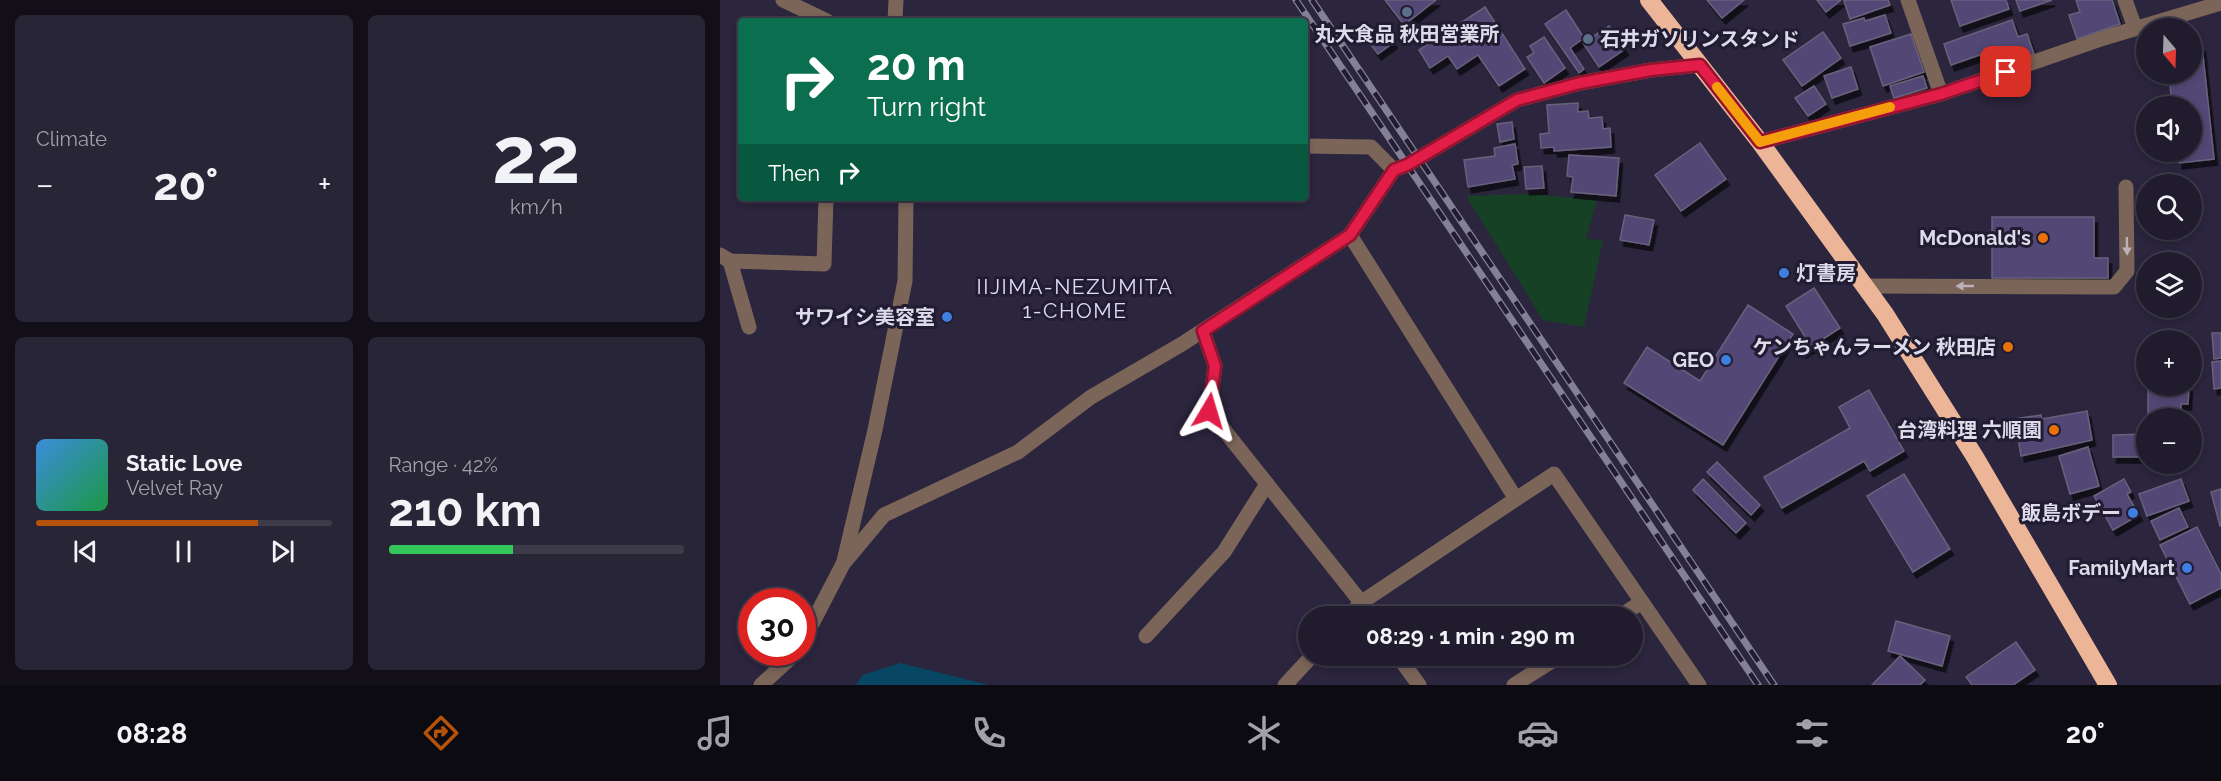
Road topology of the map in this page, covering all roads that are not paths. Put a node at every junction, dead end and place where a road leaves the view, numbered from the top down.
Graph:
1 (783, 0) edge
2 (896, 0) edge
3 (1649, 0) edge
4 (1908, 0) edge
5 (2126, 0) edge
6 (2221, 3) edge
7 (821, 18) edge
8 (895, 18) edge
9 (2135, 28) junction
10 (1700, 65) junction
11 (1941, 94) junction
12 (1760, 142) junction
13 (1308, 146) edge
14 (1394, 170) junction
15 (2126, 187) dead end
16 (826, 201) edge
17 (906, 201) edge
18 (1350, 235) junction
19 (725, 258) edge
20 (1865, 286) junction
21 (749, 327) dead end
22 (1203, 331) junction
23 (1267, 484) junction
24 (1516, 498) junction
25 (843, 564) junction
26 (1362, 602) junction
27 (1642, 602) junction
28 (1358, 606) edge
29 (1365, 606) edge
30 (1636, 606) edge
31 (816, 616) edge
32 (1146, 636) dead end
33 (782, 666) edge
34 (1303, 666) edge
35 (1405, 666) edge
36 (1544, 666) edge
37 (761, 685) edge
38 (1285, 685) edge
39 (1419, 685) edge
40 (1514, 685) edge
41 (1699, 685) edge
42 (2108, 685) edge

1 - 7 street
2 - 8 street
3 - 10 highway
4 - 11 street
5 - 9 street
6 - 9 street
9 - 11 street
10 - 12 highway
10 - 14 street
11 - 12 street
12 - 20 highway
13 - 14 street
14 - 18 street
15 -> 20 street
16 - 19 street
17 - 25 street
18 - 22 street
18 - 24 street
19 - 21 street
20 - 42 highway
22 - 23 street
22 - 25 street
23 - 26 street
23 - 32 street
24 - 26 street
24 - 27 street
25 - 31 street
26 - 28 street
26 - 29 street
27 - 30 street
27 - 41 street
33 - 37 street
34 - 38 street
35 - 39 street
36 - 40 street

